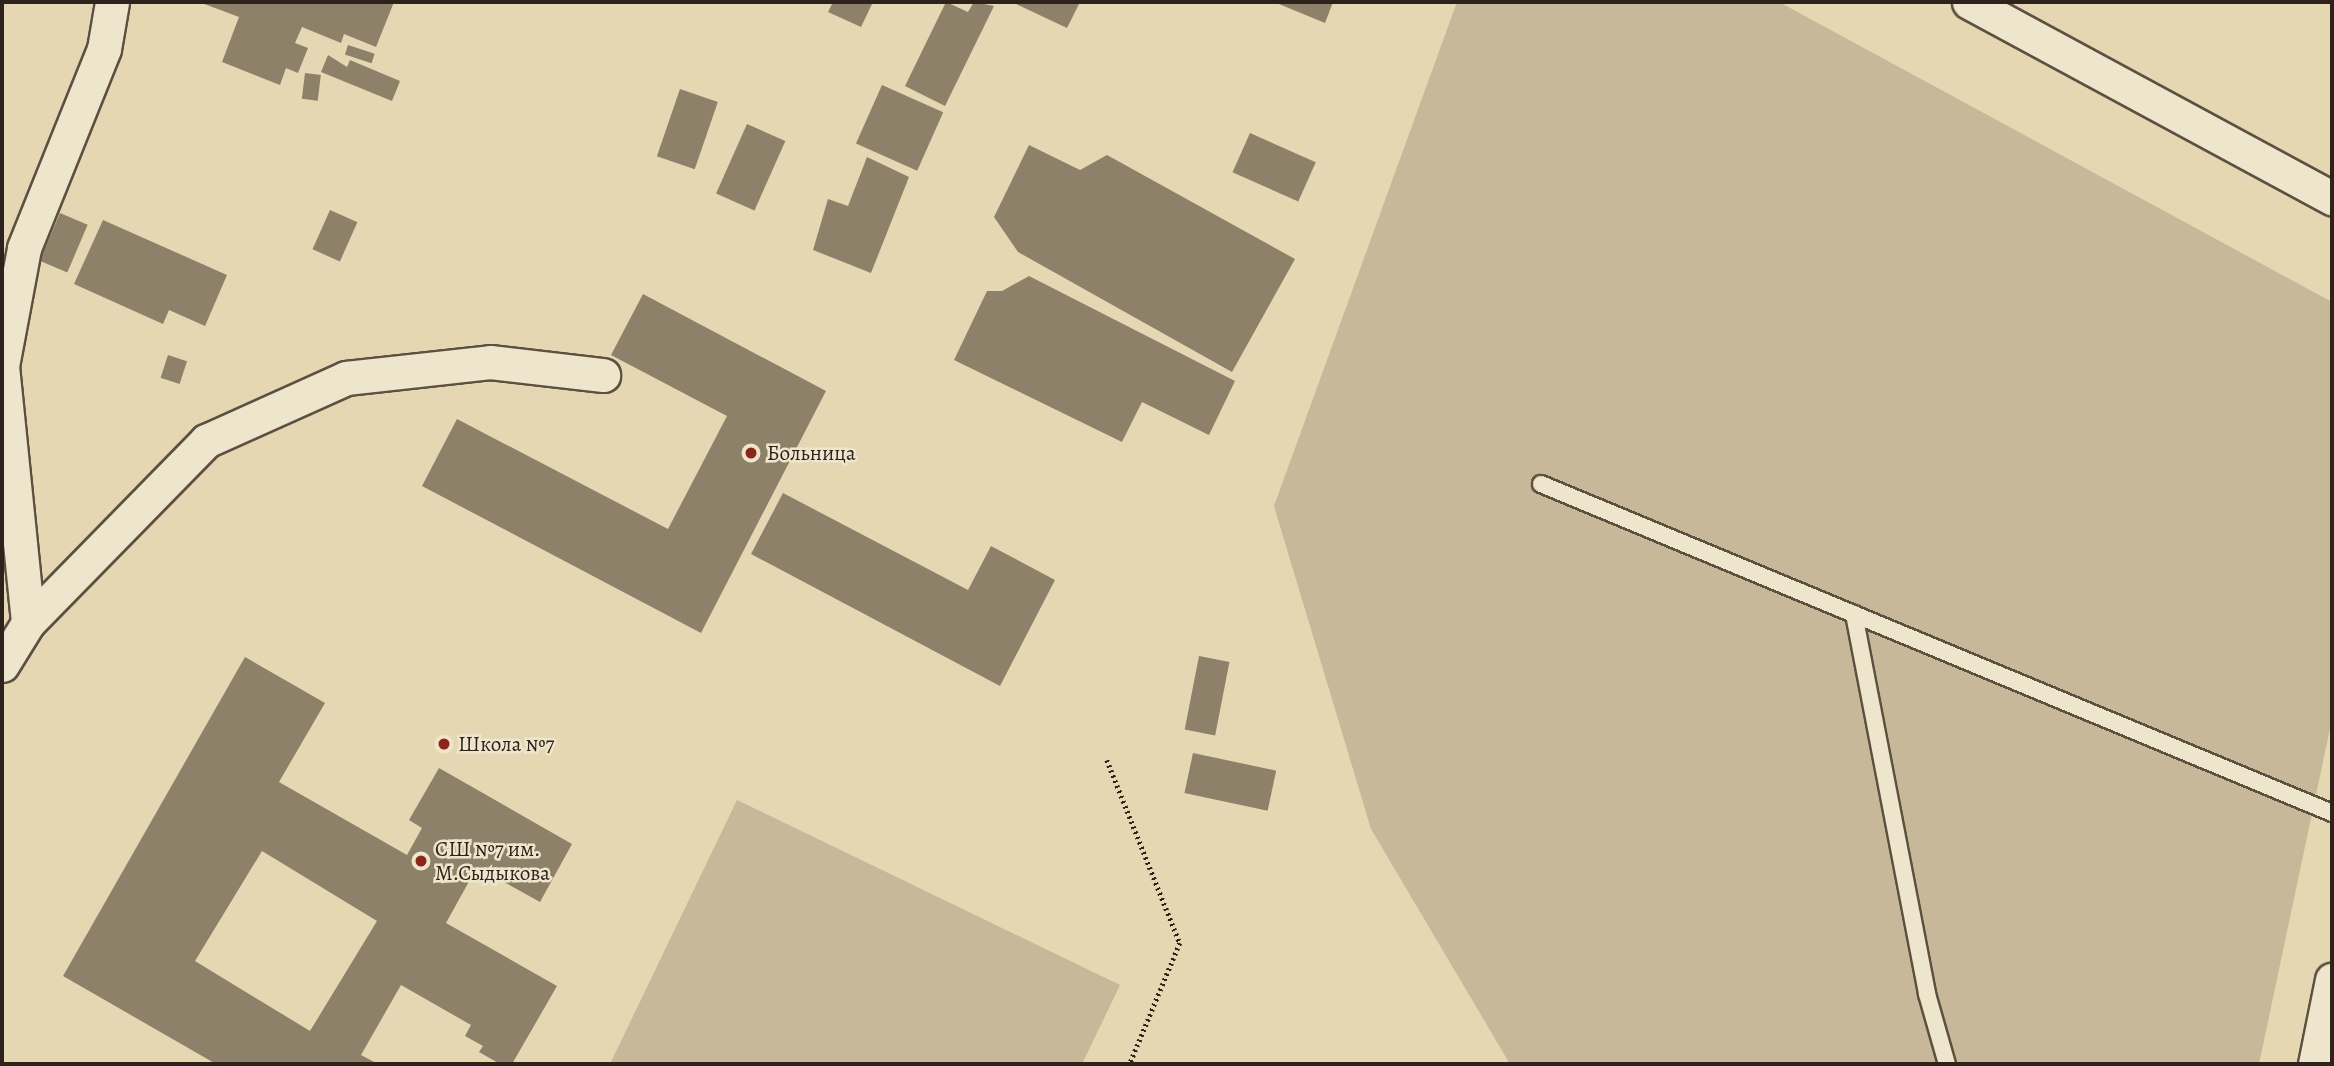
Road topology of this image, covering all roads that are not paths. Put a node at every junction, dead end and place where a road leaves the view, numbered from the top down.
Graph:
1 (112, 2) edge
2 (1969, 2) edge
3 (2332, 198) edge
4 (2, 366) edge
5 (603, 375) dead end
6 (1541, 484) dead end
7 (1854, 614) junction
8 (29, 623) junction
9 (2, 665) edge
10 (2332, 813) edge
11 (2332, 980) edge
12 (1947, 1064) edge
13 (2315, 1064) edge

1 - 4 street
2 - 3 street
4 - 8 street
5 - 8 street
6 - 7 lane
7 - 10 lane
7 - 12 lane
8 - 9 street
11 - 13 street

